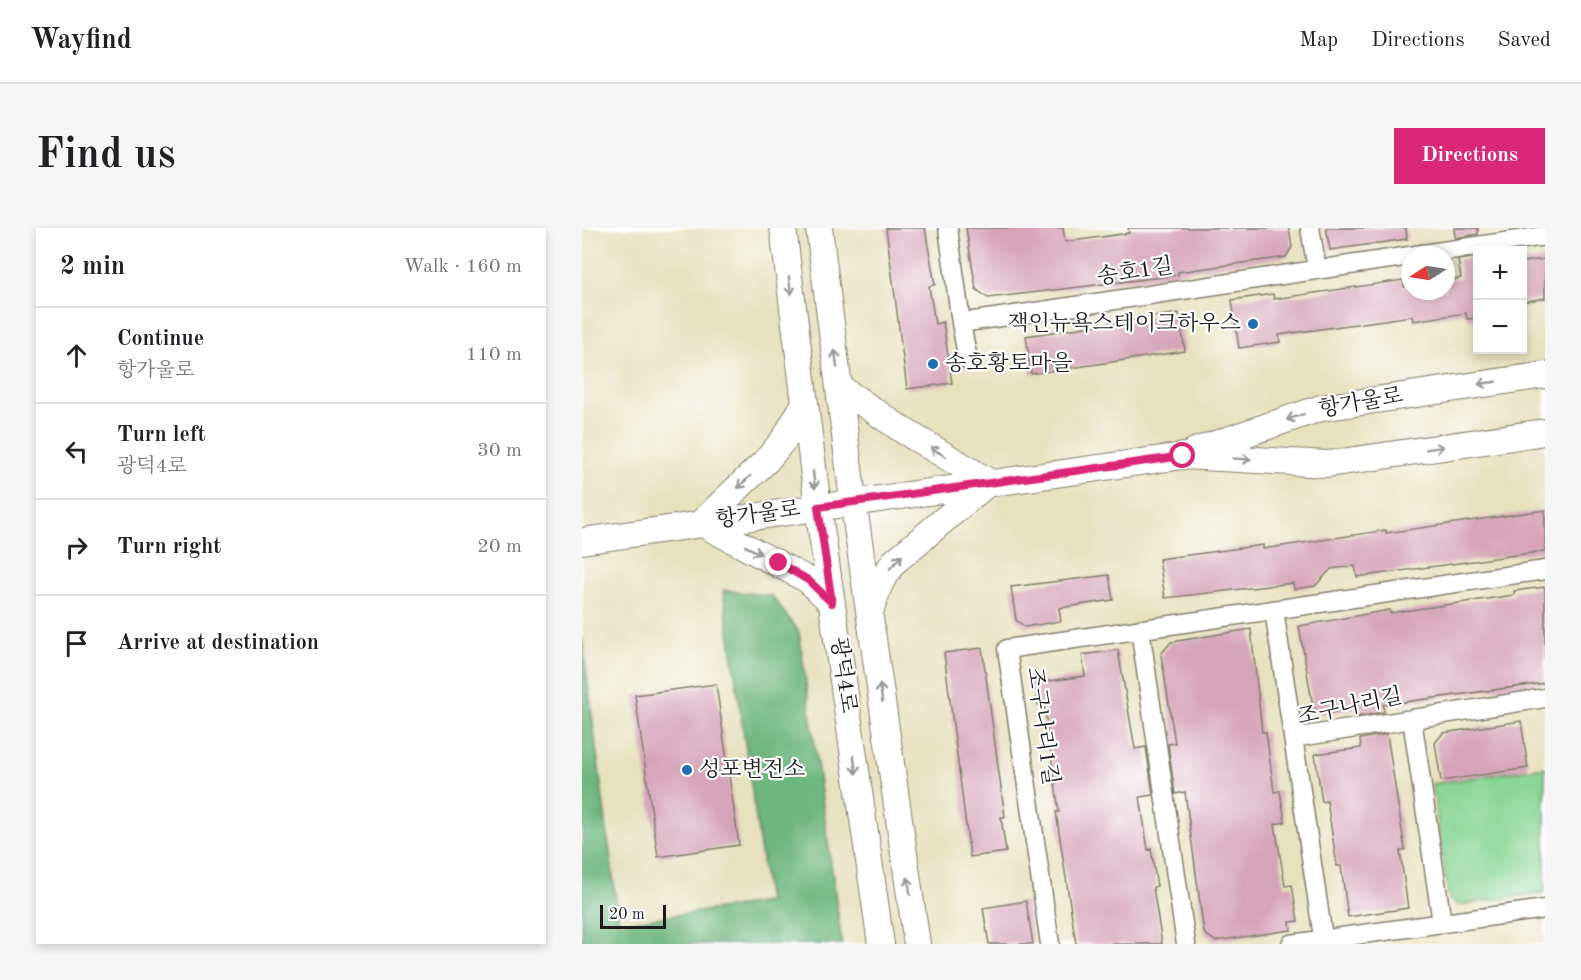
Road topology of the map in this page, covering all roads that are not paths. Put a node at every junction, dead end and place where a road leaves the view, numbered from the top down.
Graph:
1 (783, 228) edge
2 (819, 228) edge
3 (948, 228) edge
4 (1310, 228) edge
5 (1545, 236) edge
6 (1455, 249) edge
7 (1401, 257) edge
8 (1317, 269) junction
9 (961, 323) junction
10 (968, 360) dead end
11 (1545, 375) edge
12 (839, 387) junction
13 (805, 404) junction
14 (1545, 432) edge
15 (1183, 456) junction
16 (988, 482) junction
17 (853, 500) junction
18 (818, 507) junction
19 (701, 523) junction
20 (582, 541) edge
21 (1545, 570) edge
22 (832, 603) junction
23 (1274, 610) junction
24 (870, 613) junction
25 (1140, 629) junction
26 (1545, 698) edge
27 (1412, 719) junction
28 (1293, 738) junction
29 (1545, 909) edge
30 (1442, 924) junction
31 (1324, 942) edge
32 (881, 944) edge
33 (917, 944) edge
34 (1050, 944) edge
35 (1186, 944) edge
36 (1291, 944) edge

1 -> 13 main road, 광덕4로
12 -> 2 main road, 광덕4로
3 - 9 street
4 - 8 street
5 - 6 street
7 - 8 street, 송호1길
8 - 9 street, 송호1길
9 - 10 street
11 -> 15 main road, 항가울로
16 -> 12 main road
12 - 17 main road, 광덕4로
13 -> 18 main road, 광덕4로
13 -> 19 main road
15 -> 14 main road, 항가울로
15 - 16 main road, 항가울로
16 - 17 main road, 항가울로
24 -> 16 main road
17 - 18 main road, 항가울로
17 - 24 main road, 광덕4로
18 - 19 main road, 항가울로
18 - 22 main road, 광덕4로
19 - 20 main road, 항가울로
19 -> 22 main road
21 - 23 street, 조구나리1길
22 -> 32 main road, 광덕4로
23 - 25 street, 조구나리1길
23 - 28 street
33 -> 24 main road, 광덕4로
25 - 34 street, 조구나리1길
25 - 35 street
26 - 27 street, 조구나리길
27 - 28 street, 조구나리길
27 - 30 street
28 - 31 street, 조구나리길
29 - 30 street
30 - 31 street
31 - 36 street

